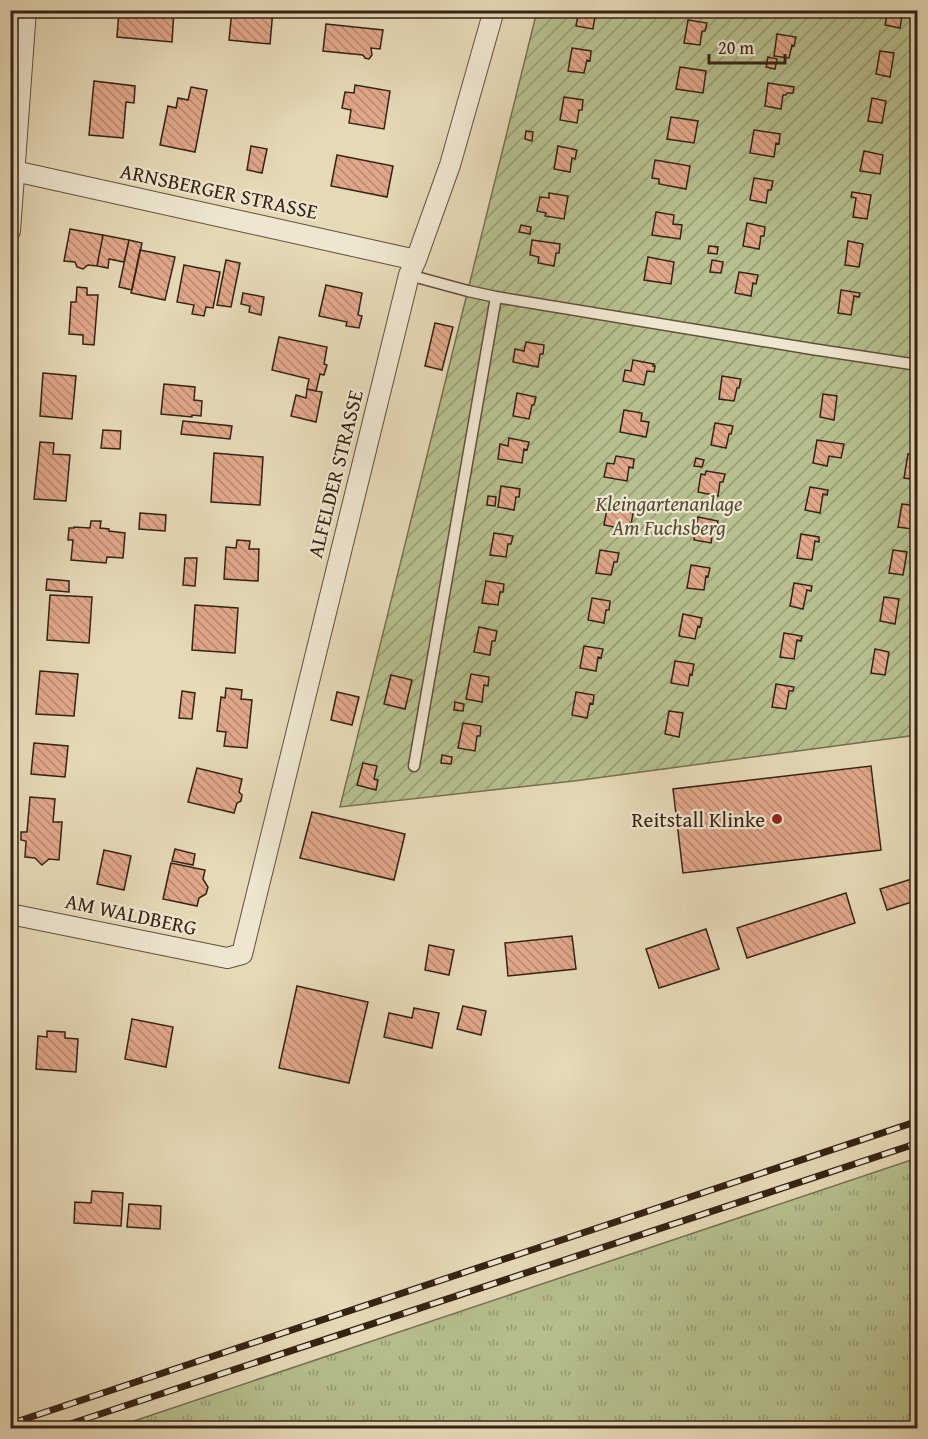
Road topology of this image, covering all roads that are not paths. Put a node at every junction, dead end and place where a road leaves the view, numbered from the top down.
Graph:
1 (27, 10) edge
2 (494, 10) edge
3 (13, 170) edge
4 (10, 231) edge
5 (412, 267) junction
6 (496, 297) junction
7 (918, 365) edge
8 (414, 766) dead end
9 (10, 914) edge
10 (242, 954) joint

1 - 3 street
2 - 5 street, ALFELDER STRASSE
3 - 4 street
3 - 5 street, ARNSBERGER STRASSE
5 - 6 lane
5 - 10 street, ALFELDER STRASSE
6 - 7 lane
6 - 8 lane
9 - 10 street, AM WALDBERG

